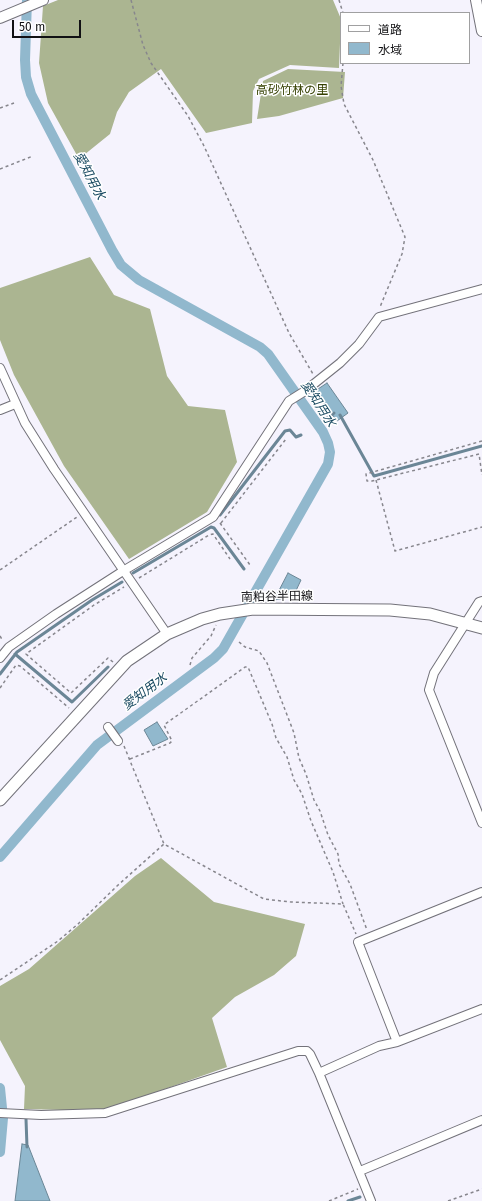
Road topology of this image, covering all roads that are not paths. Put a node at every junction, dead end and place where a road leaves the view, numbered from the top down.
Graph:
1 (476, 0) edge
2 (40, 1) edge
3 (0, 18) edge
4 (482, 31) edge
5 (482, 289) edge
6 (0, 368) edge
7 (15, 404) junction
8 (0, 410) edge
9 (123, 570) junction
10 (482, 601) edge
11 (465, 624) junction
12 (482, 628) edge
13 (166, 634) junction
14 (0, 658) edge
15 (108, 727) dead end
16 (118, 741) road end
17 (0, 800) edge
18 (482, 824) edge
19 (482, 892) edge
20 (482, 1008) edge
21 (397, 1042) junction
22 (320, 1073) junction
23 (0, 1113) edge
24 (482, 1120) edge
25 (360, 1171) junction
26 (371, 1201) edge

1 - 4 street
2 - 3 street
5 - 9 street
6 - 7 street
7 - 8 street
7 - 9 street
9 - 13 street
9 - 14 street
10 - 11 street
11 - 12 main road, 南粕谷半田線
11 - 13 main road, 南粕谷半田線
11 - 18 street
13 - 17 main road, 南粕谷半田線
15 - 16 street
19 - 21 street
20 - 21 street
21 - 22 street
22 - 23 street
22 - 25 street
24 - 25 street
25 - 26 street

